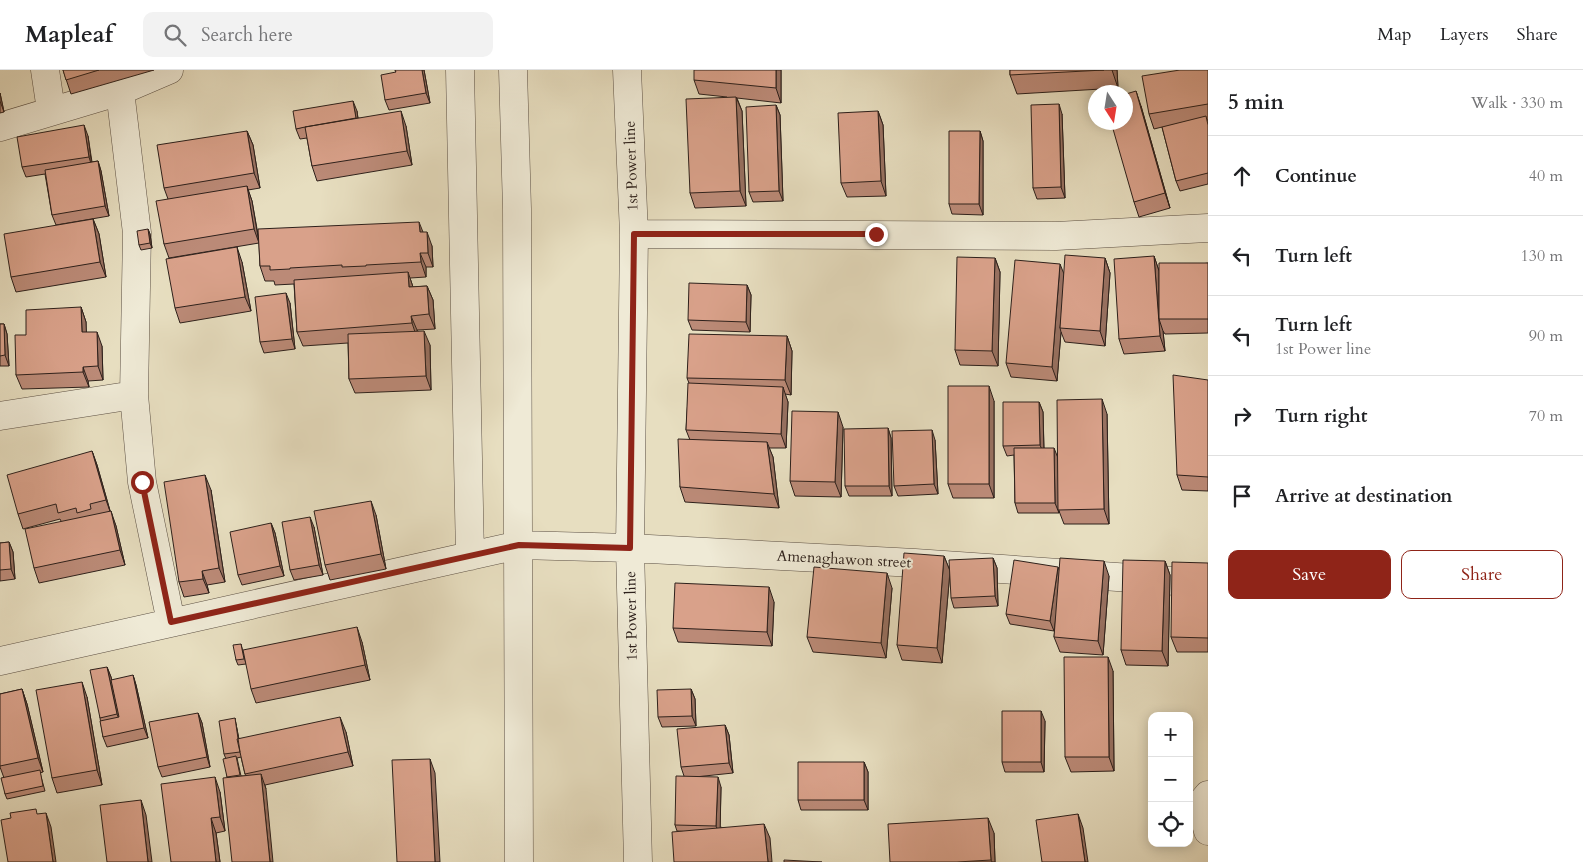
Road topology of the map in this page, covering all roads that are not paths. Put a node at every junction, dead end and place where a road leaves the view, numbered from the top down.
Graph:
1 (45, 70) edge
2 (169, 70) edge
3 (460, 70) edge
4 (512, 70) edge
5 (627, 70) edge
6 (120, 91) junction
7 (51, 110) junction
8 (0, 126) edge
9 (1208, 228) edge
10 (634, 234) junction
11 (134, 395) junction
12 (0, 416) edge
13 (519, 545) junction
14 (630, 548) junction
15 (470, 556) junction
16 (1208, 582) edge
17 (171, 622) junction
18 (0, 661) edge
19 (1208, 795) edge
20 (1208, 831) edge
21 (519, 862) edge
22 (638, 862) edge

1 - 7 street
2 - 6 street
3 - 15 street
4 - 13 street
5 - 10 street, 1st Power line
6 - 7 street
6 - 11 street
7 - 8 street
9 - 10 street
10 - 14 street, 1st Power line
11 - 12 street
11 - 17 street
13 - 14 street, Amenaghawon street
13 - 15 street, Amenaghawon street
13 - 21 street
14 - 16 street, Amenaghawon street
14 - 22 street, 1st Power line
15 - 17 street, Amenaghawon street
17 - 18 street, Amenaghawon street
19 - 20 street

